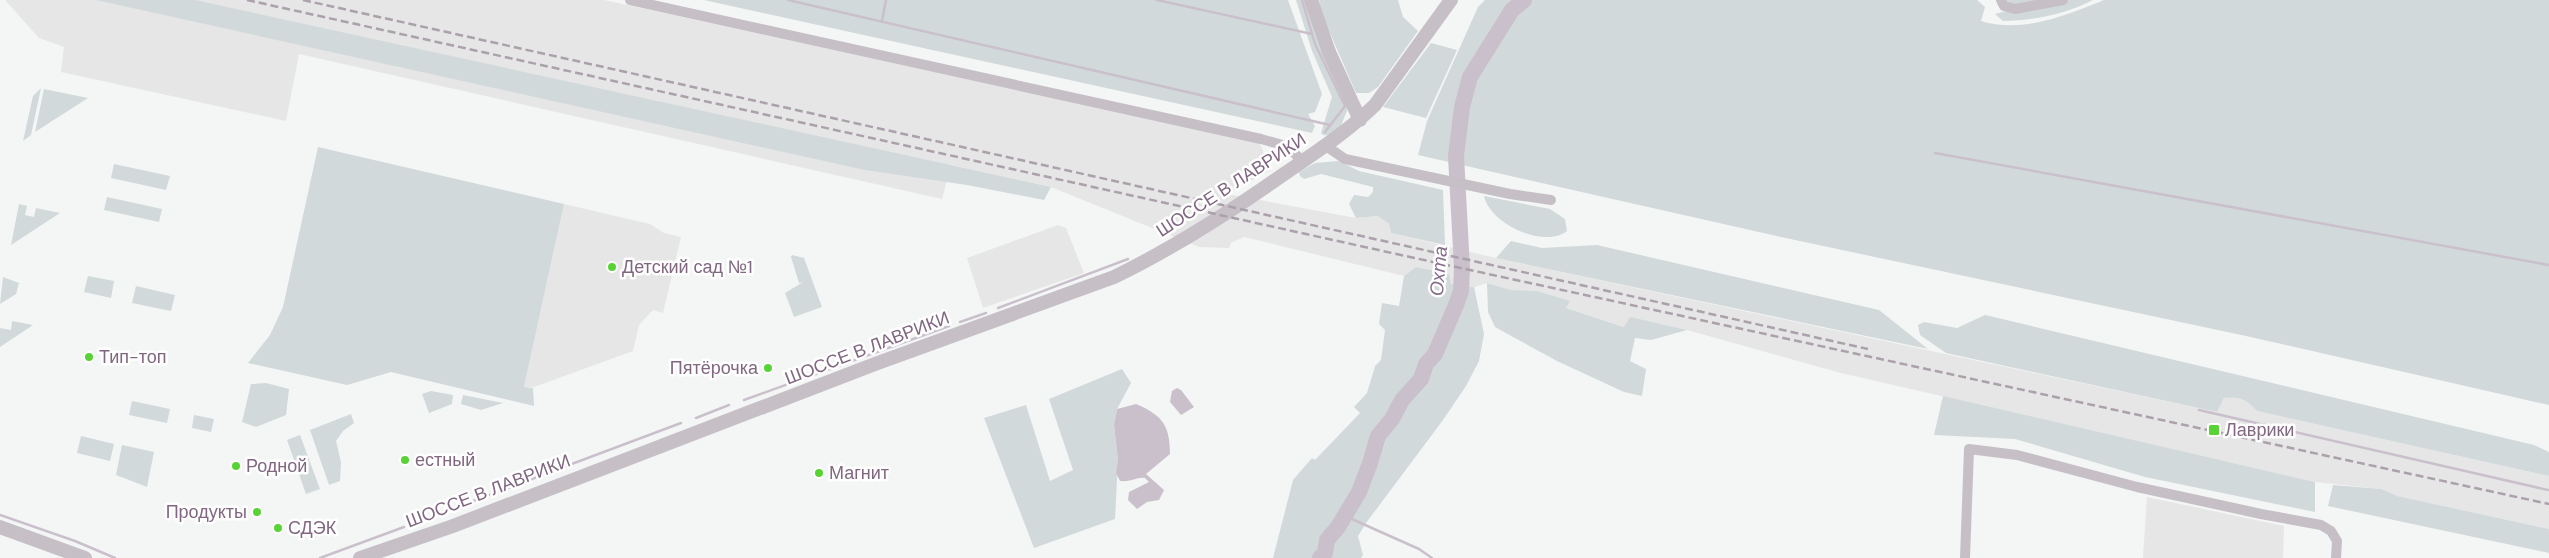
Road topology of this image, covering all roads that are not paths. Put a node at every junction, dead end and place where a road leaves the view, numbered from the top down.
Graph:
1 (630, 0) edge
2 (1311, 0) edge
3 (1451, 0) edge
4 (2001, 0) edge
5 (2063, 0) edge
6 (1360, 120) junction
7 (1326, 146) junction
8 (1303, 161) junction
9 (1551, 200) dead end
10 (0, 527) edge
11 (85, 558) edge
12 (360, 558) edge
13 (1965, 558) edge
14 (2336, 558) edge

1 - 8 street
2 - 6 street
3 - 6 street, ШОССЕ В ЛАВРИКИ
4 - 5 street
6 - 7 street, ШОССЕ В ЛАВРИКИ
7 - 8 street, ШОССЕ В ЛАВРИКИ
7 - 9 street
8 - 12 street, ШОССЕ В ЛАВРИКИ
10 - 11 street
13 - 14 street

